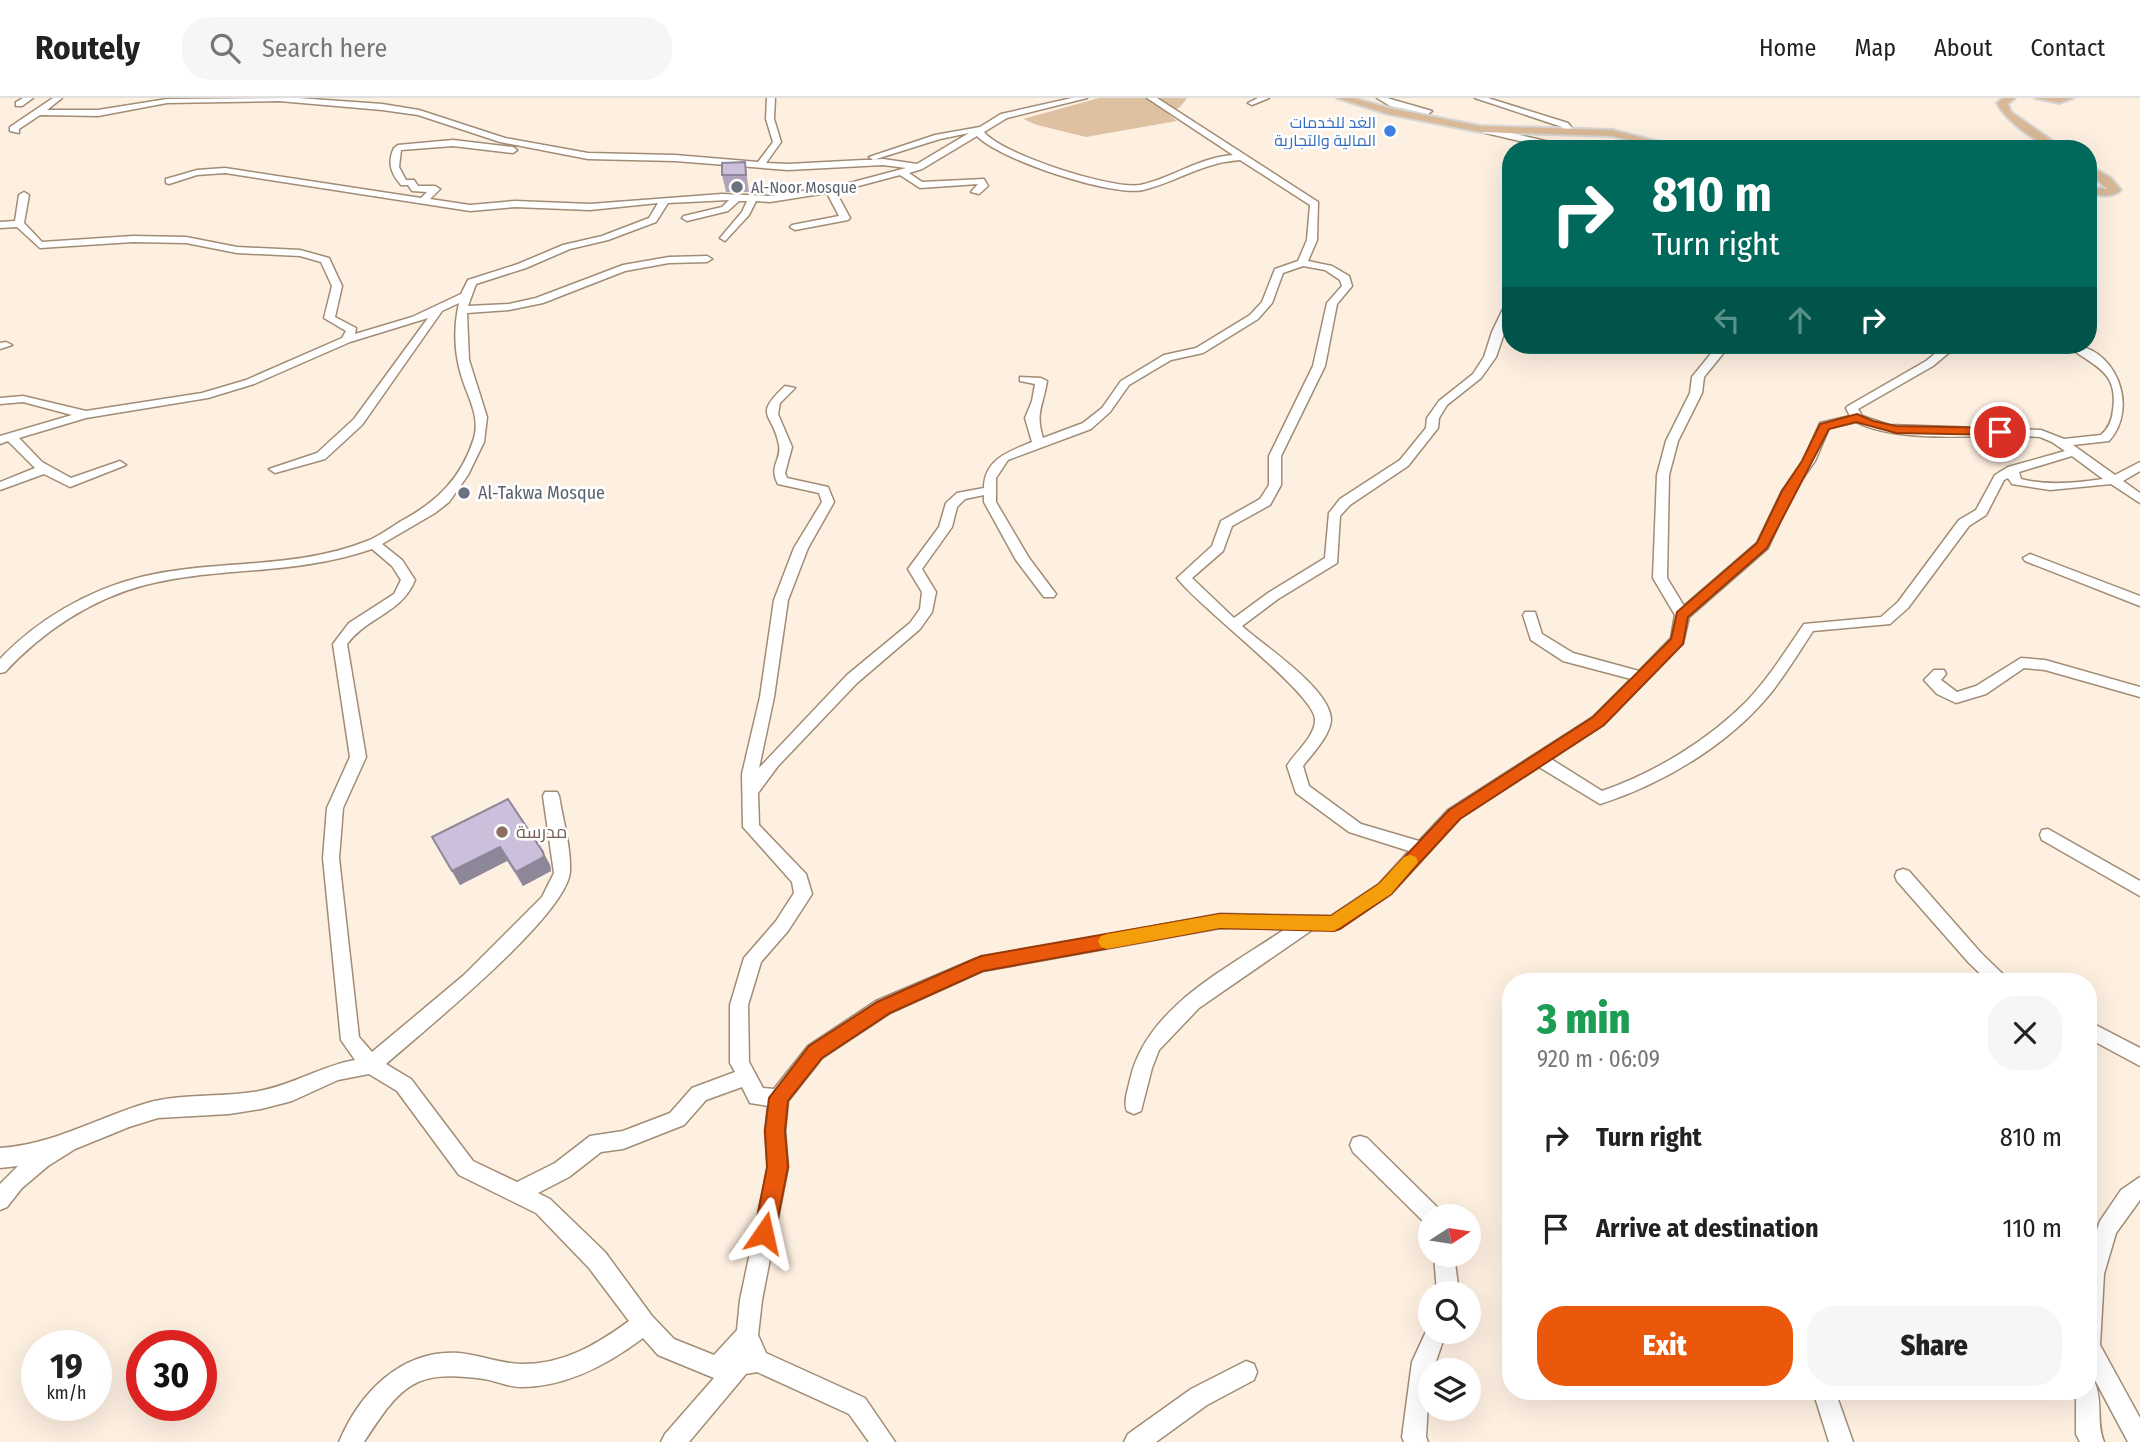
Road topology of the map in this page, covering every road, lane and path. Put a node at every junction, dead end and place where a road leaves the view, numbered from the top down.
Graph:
1 (29, 98) edge
2 (771, 98) edge
3 (1083, 98) edge
4 (1151, 98) edge
5 (1265, 98) edge
6 (1342, 98) edge
7 (1381, 98) edge
8 (1479, 98) edge
9 (2010, 98) edge
10 (2040, 98) edge
11 (2068, 98) edge
12 (271, 99) edge
13 (54, 101) edge
14 (334, 101) edge
15 (96, 103) dead end
16 (1252, 103) dead end
17 (19, 104) dead end
18 (1428, 111) dead end
19 (38, 112) junction
20 (978, 129) junction
21 (1480, 129) junction
22 (16, 131) dead end
23 (1545, 131) junction
24 (1570, 131) junction
25 (1531, 139) junction
26 (1535, 140) edge
27 (1643, 140) edge
28 (2046, 140) edge
29 (588, 156) junction
30 (1241, 157) junction
31 (852, 163) junction
32 (761, 165) junction
33 (922, 165) junction
34 (902, 172) junction
35 (2097, 173) edge
36 (169, 181) dead end
37 (830, 190) junction
38 (2097, 191) edge
39 (976, 192) dead end
40 (24, 195) dead end
41 (736, 198) junction
42 (425, 200) junction
43 (665, 200) junction
44 (752, 200) junction
45 (687, 218) dead end
46 (19, 224) junction
47 (0, 225) edge
48 (795, 227) dead end
49 (724, 238) dead end
50 (707, 258) dead end
51 (1302, 263) junction
52 (464, 296) junction
53 (439, 310) junction
54 (463, 310) junction
55 (1502, 322) edge
56 (346, 340) junction
57 (1717, 354) edge
58 (1940, 354) edge
59 (2089, 354) edge
60 (1024, 379) dead end
61 (789, 388) dead end
62 (0, 401) edge
63 (86, 415) junction
64 (1857, 418) junction
65 (6, 438) edge
66 (1038, 442) junction
67 (2068, 448) junction
68 (120, 465) dead end
69 (2140, 466) edge
70 (275, 468) dead end
71 (45, 469) junction
72 (2012, 470) junction
73 (2112, 481) junction
74 (0, 486) edge
75 (990, 490) junction
76 (2140, 499) edge
77 (374, 544) junction
78 (2030, 558) dead end
79 (1049, 594) dead end
80 (2140, 601) edge
81 (1530, 615) dead end
82 (1682, 615) junction
83 (1233, 626) junction
84 (3, 663) edge
85 (1939, 674) dead end
86 (1642, 677) junction
87 (2140, 692) edge
88 (1538, 758) junction
89 (750, 792) junction
90 (551, 796) dead end
91 (2048, 835) dead end
92 (1423, 848) junction
93 (1903, 876) dead end
94 (2140, 889) edge
95 (1307, 924) junction
96 (1992, 973) edge
97 (2097, 1034) edge
98 (2140, 1058) edge
99 (371, 1065) junction
100 (747, 1076) junction
101 (779, 1098) junction
102 (1134, 1104) dead end
103 (68, 1142) junction
104 (1360, 1145) dead end
105 (0, 1158) edge
106 (2140, 1187) edge
107 (517, 1193) junction
108 (0, 1200) edge
109 (1420, 1204) edge
110 (2097, 1258) edge
111 (643, 1324) junction
112 (747, 1335) junction
113 (1430, 1344) edge
114 (2097, 1362) edge
115 (738, 1365) junction
116 (1246, 1372) dead end
117 (1827, 1400) edge
118 (2084, 1400) edge
119 (2140, 1441) edge
120 (351, 1442) edge
121 (673, 1442) edge
122 (883, 1442) edge
123 (1136, 1442) edge
124 (1416, 1442) edge
125 (1841, 1442) edge
126 (2092, 1442) edge

1 - 17 street
2 - 32 street
3 - 20 street
4 - 30 street
5 - 16 street
6 - 21 main road
7 - 18 street
8 - 24 street
9 - 28 main road
10 - 11 main road
12 - 14 street
12 - 19 street
13 - 15 street
13 - 19 street
14 - 29 street
19 - 22 street
20 - 30 street
20 - 31 street
20 - 33 street
21 - 23 main road
21 - 25 street
23 - 24 main road
23 - 25 street
24 - 27 main road
25 - 26 street
29 - 32 street
29 - 42 street
30 - 51 street
31 - 32 street
31 - 33 street
33 - 34 street
34 - 37 street
34 - 39 street
35 - 38 main road
36 - 42 street
37 - 44 street
37 - 48 street
40 - 46 street
41 - 43 street
41 - 44 street
41 - 45 street
42 - 43 street
43 - 52 street
44 - 49 street
46 - 47 street
46 - 56 street
50 - 54 street
51 - 66 street
51 - 83 street
52 - 53 street
52 - 54 street
53 - 56 street
53 - 70 street
54 - 77 street
55 - 83 street
56 - 63 street
57 - 82 street
58 - 64 street
59 - 67 street
60 - 66 street
61 - 89 street
62 - 63 street
63 - 65 street
64 - 67 street
64 - 82 street
65 - 71 street
66 - 75 street
67 - 72 street
67 - 73 street
68 - 71 street
69 - 73 street
71 - 74 street
72 - 73 street
72 - 88 street
73 - 76 street
75 - 79 street
75 - 89 street
77 - 84 street
77 - 99 street
78 - 80 street
81 - 86 street
82 - 86 street
83 - 92 street
85 - 87 street
86 - 88 street
88 - 92 street
89 - 100 street
90 - 99 street
91 - 94 street
92 - 95 street
93 - 96 street
95 - 101 street
95 - 102 street
97 - 98 street
99 - 103 street
99 - 107 street
100 - 101 street
100 - 107 street
101 - 112 street
103 - 105 street
103 - 108 street
104 - 109 street
106 - 110 street
107 - 111 street
111 - 115 street
111 - 120 street
112 - 115 street
112 - 115 street
113 - 124 street
114 - 119 street
115 - 121 street
115 - 122 street
116 - 123 street
117 - 125 street
118 - 126 street

